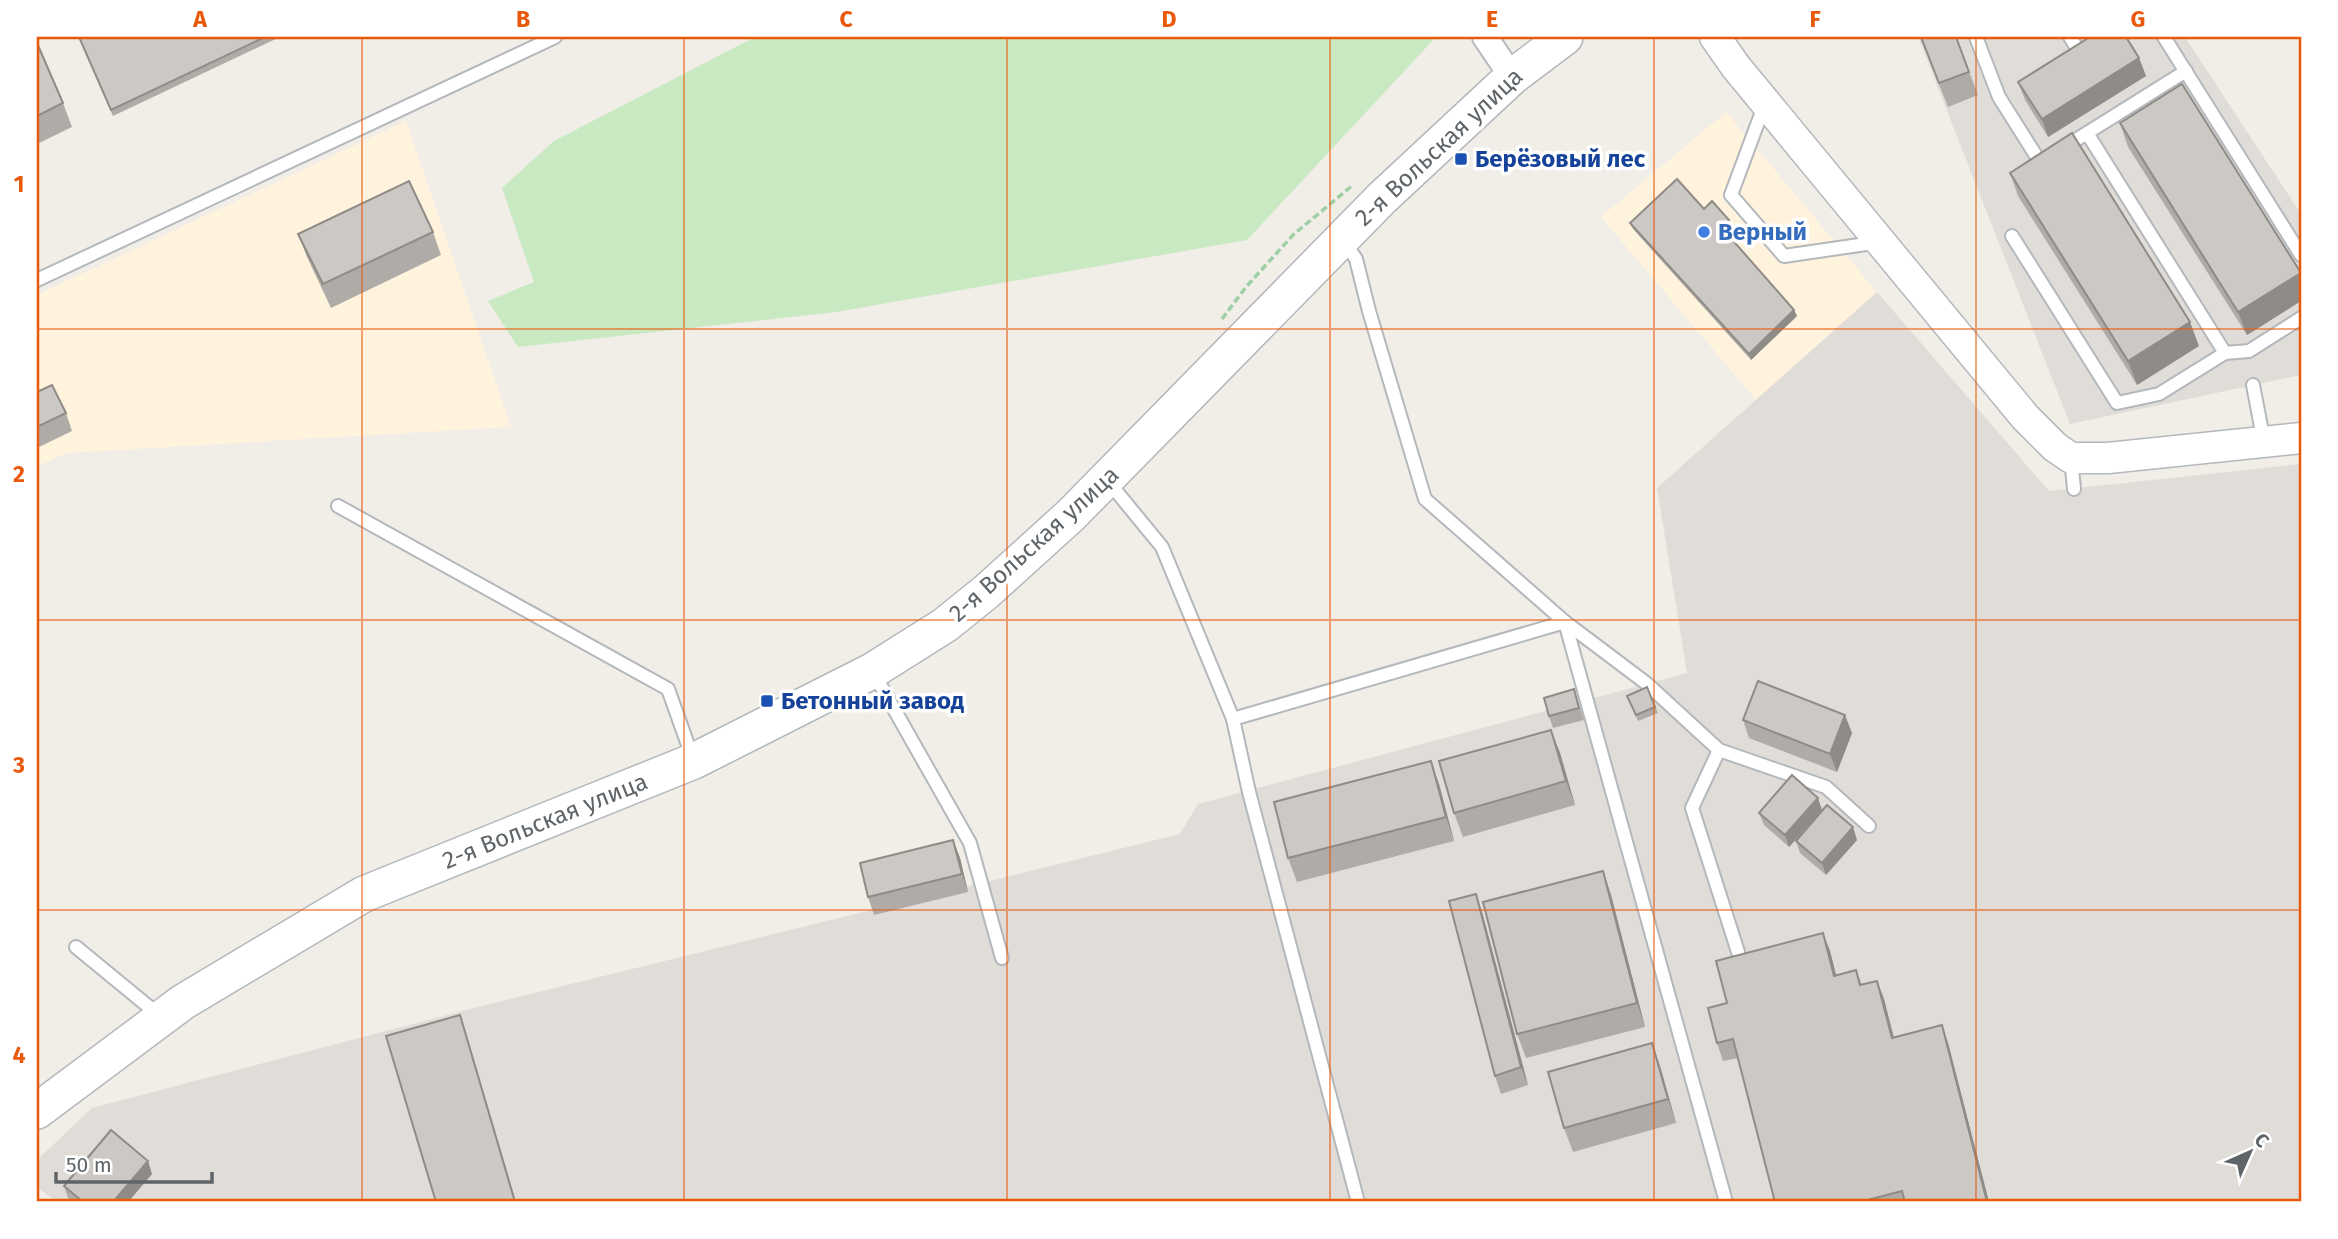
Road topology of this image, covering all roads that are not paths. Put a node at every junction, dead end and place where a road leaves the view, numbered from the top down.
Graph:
1 (555, 37) edge
2 (1485, 37) edge
3 (1565, 37) edge
4 (1715, 37) edge
5 (1976, 37) edge
6 (2070, 37) edge
7 (2164, 37) edge
8 (2077, 48) edge
9 (2186, 71) junction
10 (1512, 77) junction
11 (1765, 103) junction
12 (2087, 133) junction
13 (2012, 236) dead end
14 (1342, 238) junction
15 (1880, 242) junction
16 (2301, 255) edge
17 (37, 280) edge
18 (2301, 318) edge
19 (2225, 353) junction
20 (2253, 386) dead end
21 (2301, 438) edge
22 (2264, 442) junction
23 (2071, 458) junction
24 (1107, 480) junction
25 (2074, 489) dead end
26 (338, 506) dead end
27 (1565, 622) junction
28 (872, 671) junction
29 (1233, 719) junction
30 (1718, 750) junction
31 (694, 761) junction
32 (1869, 826) dead end
33 (76, 947) dead end
34 (1738, 952) edge
35 (1003, 958) dead end
36 (163, 1018) junction
37 (37, 1111) edge
38 (1358, 1202) edge
39 (1726, 1202) edge

1 - 17 lane
2 - 10 street
3 - 10 main road, 2-я Вольская улица
4 - 11 street
5 - 12 lane
6 - 8 lane
7 - 9 lane
9 - 12 lane
9 - 16 lane
10 - 14 main road, 2-я Вольская улица
11 - 15 street
11 - 15 lane
12 - 19 lane
13 - 19 lane
14 - 24 main road, 2-я Вольская улица
14 - 27 lane
15 - 23 street
18 - 19 lane
20 - 22 lane
21 - 22 street
22 - 23 street
23 - 25 lane
24 - 28 main road, 2-я Вольская улица
24 - 29 lane
26 - 31 lane
27 - 29 lane
27 - 30 lane
27 - 39 lane
28 - 31 main road, 2-я Вольская улица
28 - 35 lane
29 - 38 lane
30 - 32 lane
30 - 34 lane
31 - 36 main road, 2-я Вольская улица
33 - 36 lane
36 - 37 main road, 2-я Вольская улица

